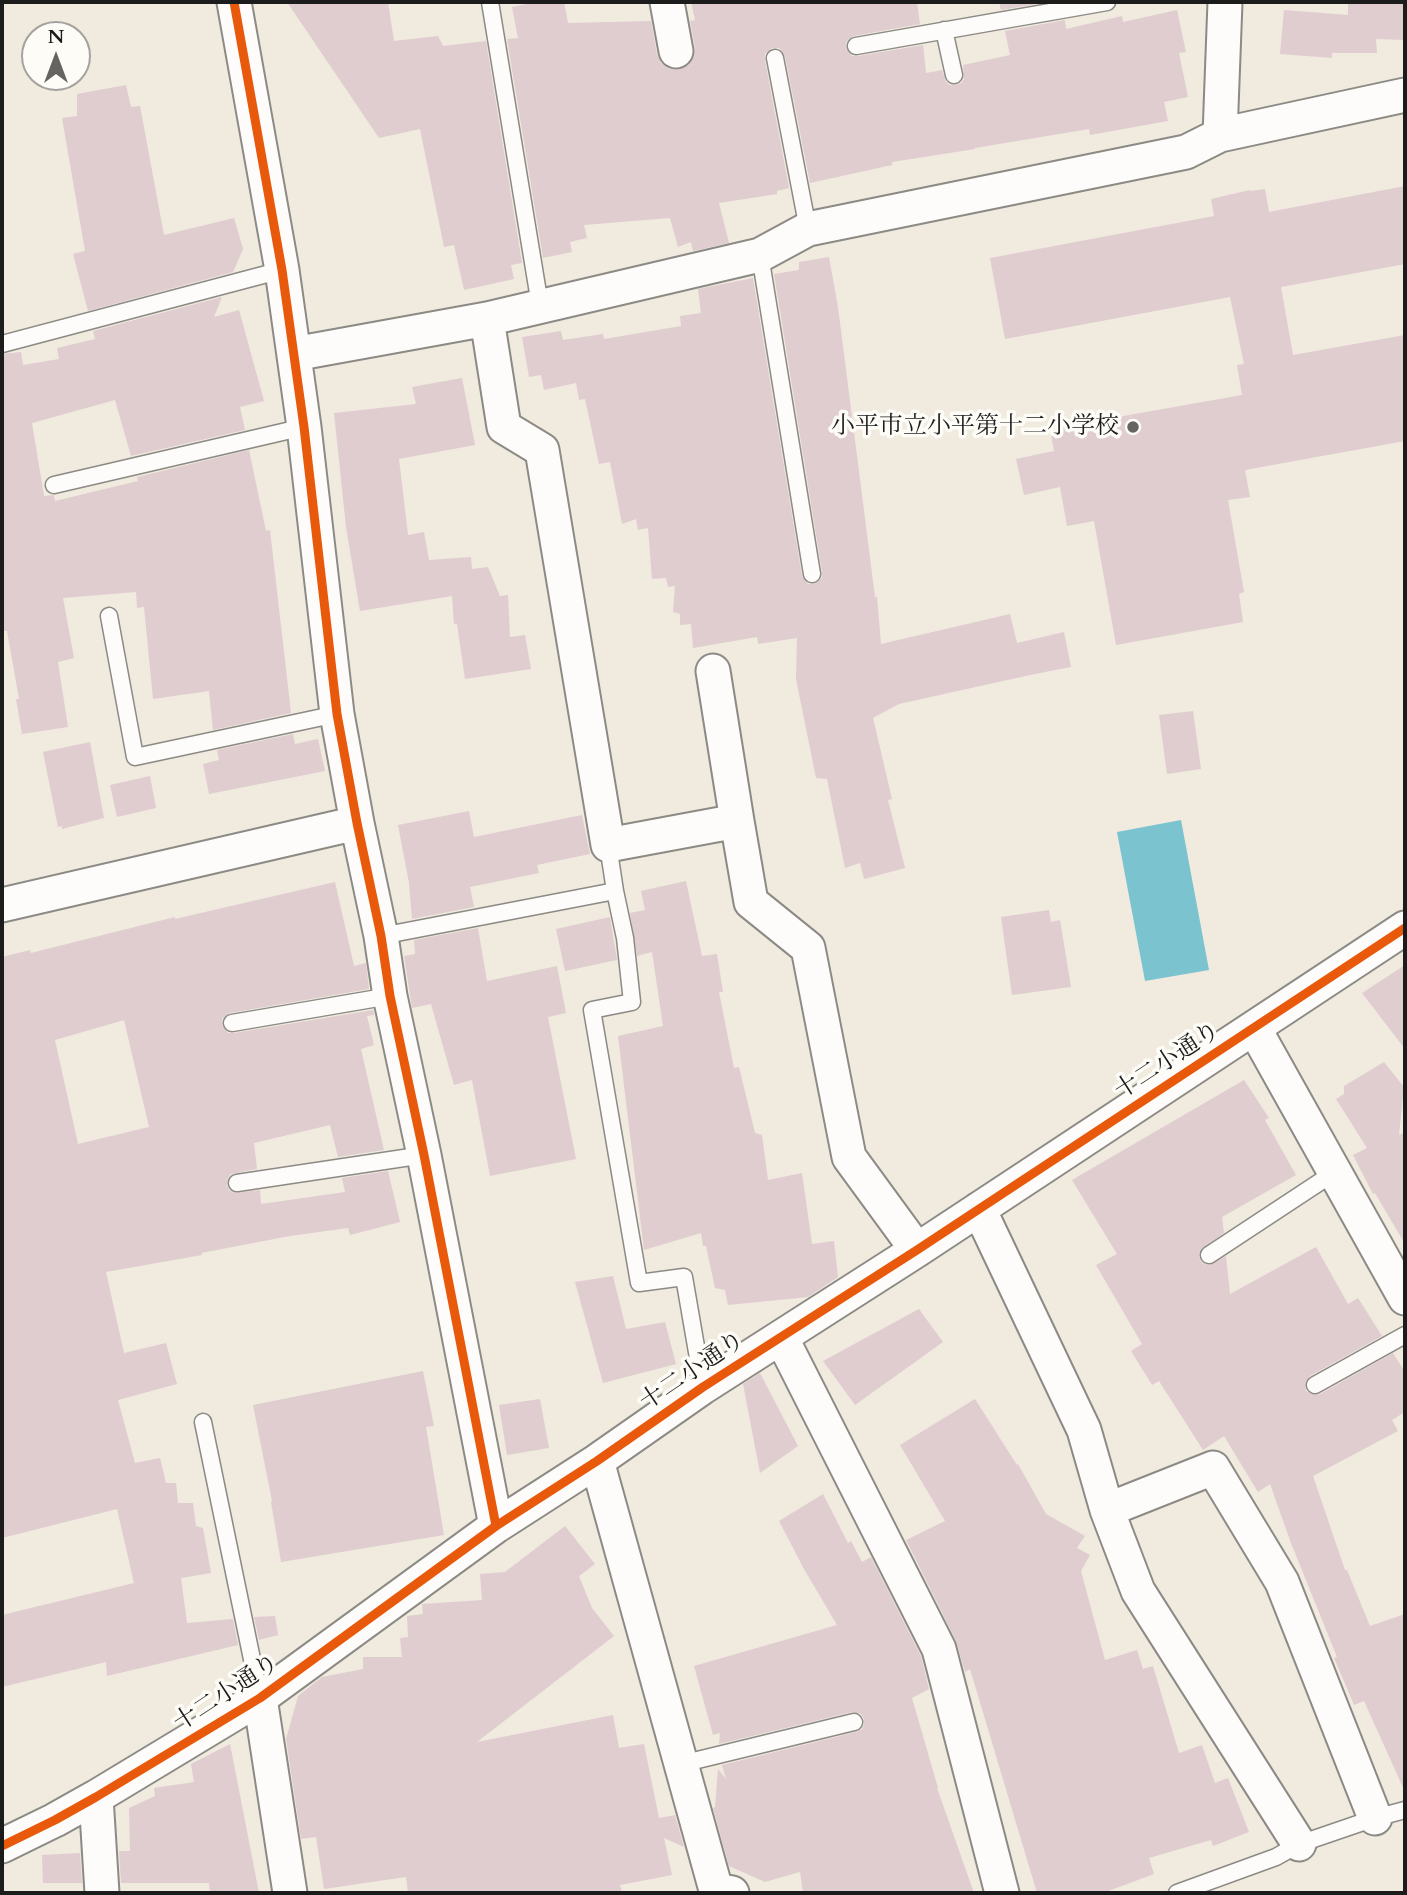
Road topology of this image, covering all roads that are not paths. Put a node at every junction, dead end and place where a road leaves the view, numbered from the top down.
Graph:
1 (234, 2) edge
2 (490, 2) edge
3 (667, 2) edge
4 (1107, 2) edge
5 (1225, 2) edge
6 (944, 30) junction
7 (856, 46) dead end
8 (676, 51) dead end
9 (775, 58) dead end
10 (954, 75) dead end
11 (1405, 95) edge
12 (1220, 135) junction
13 (808, 229) junction
14 (760, 255) junction
15 (282, 270) junction
16 (540, 306) junction
17 (487, 319) junction
18 (2, 344) edge
19 (294, 354) junction
20 (304, 427) junction
21 (54, 485) dead end
22 (812, 574) dead end
23 (109, 616) dead end
24 (713, 671) dead end
25 (337, 714) junction
26 (737, 821) junction
27 (357, 823) junction
28 (608, 845) junction
29 (615, 891) junction
30 (2, 905) edge
31 (1405, 928) edge
32 (380, 936) junction
33 (390, 996) junction
34 (232, 1023) dead end
35 (1254, 1028) junction
36 (424, 1154) junction
37 (1335, 1172) junction
38 (237, 1183) dead end
39 (979, 1209) junction
40 (917, 1250) junction
41 (1209, 1255) dead end
42 (1405, 1298) edge
43 (1405, 1335) edge
44 (781, 1337) junction
45 (1315, 1385) dead end
46 (703, 1387) junction
47 (203, 1422) dead end
48 (597, 1461) junction
49 (1108, 1510) junction
50 (496, 1526) junction
51 (260, 1698) junction
52 (854, 1722) dead end
53 (681, 1763) junction
54 (96, 1797) junction
55 (1390, 1814) edge
56 (1299, 1844) junction
57 (2, 1846) edge
58 (102, 1893) edge
59 (290, 1893) edge
60 (732, 1893) edge
61 (1002, 1893) edge
62 (1177, 1893) edge

1 - 15 street
2 - 16 lane
3 - 8 street
4 - 6 lane
5 - 12 street
6 - 7 lane
6 - 10 lane
9 - 13 lane
11 - 12 street
12 - 13 street
13 - 14 street
14 - 16 street
14 - 22 lane
15 - 18 lane
15 - 19 street
16 - 17 street
17 - 19 street
17 - 28 street
19 - 20 street
20 - 21 lane
20 - 25 street
23 - 25 lane
24 - 26 street
25 - 27 street
26 - 28 street
26 - 40 street
27 - 30 street
27 - 32 street
28 - 29 lane
29 - 32 lane
29 - 46 lane
31 - 35 street, 十二小通り
32 - 33 street
33 - 34 lane
33 - 36 street
35 - 37 street
35 - 39 street, 十二小通り
36 - 38 lane
36 - 50 street
37 - 41 lane
37 - 42 street
39 - 40 street, 十二小通り
39 - 49 street
40 - 44 street, 十二小通り
43 - 45 lane
44 - 46 street, 十二小通り
44 - 61 street
46 - 48 street, 十二小通り
47 - 51 lane
48 - 50 street, 十二小通り
48 - 53 street
49 - 55 street
49 - 56 street
50 - 51 street, 十二小通り
51 - 54 street, 十二小通り
51 - 59 street
52 - 53 lane
53 - 60 street
54 - 57 street, 十二小通り
54 - 58 street
55 - 56 lane
56 - 62 lane

